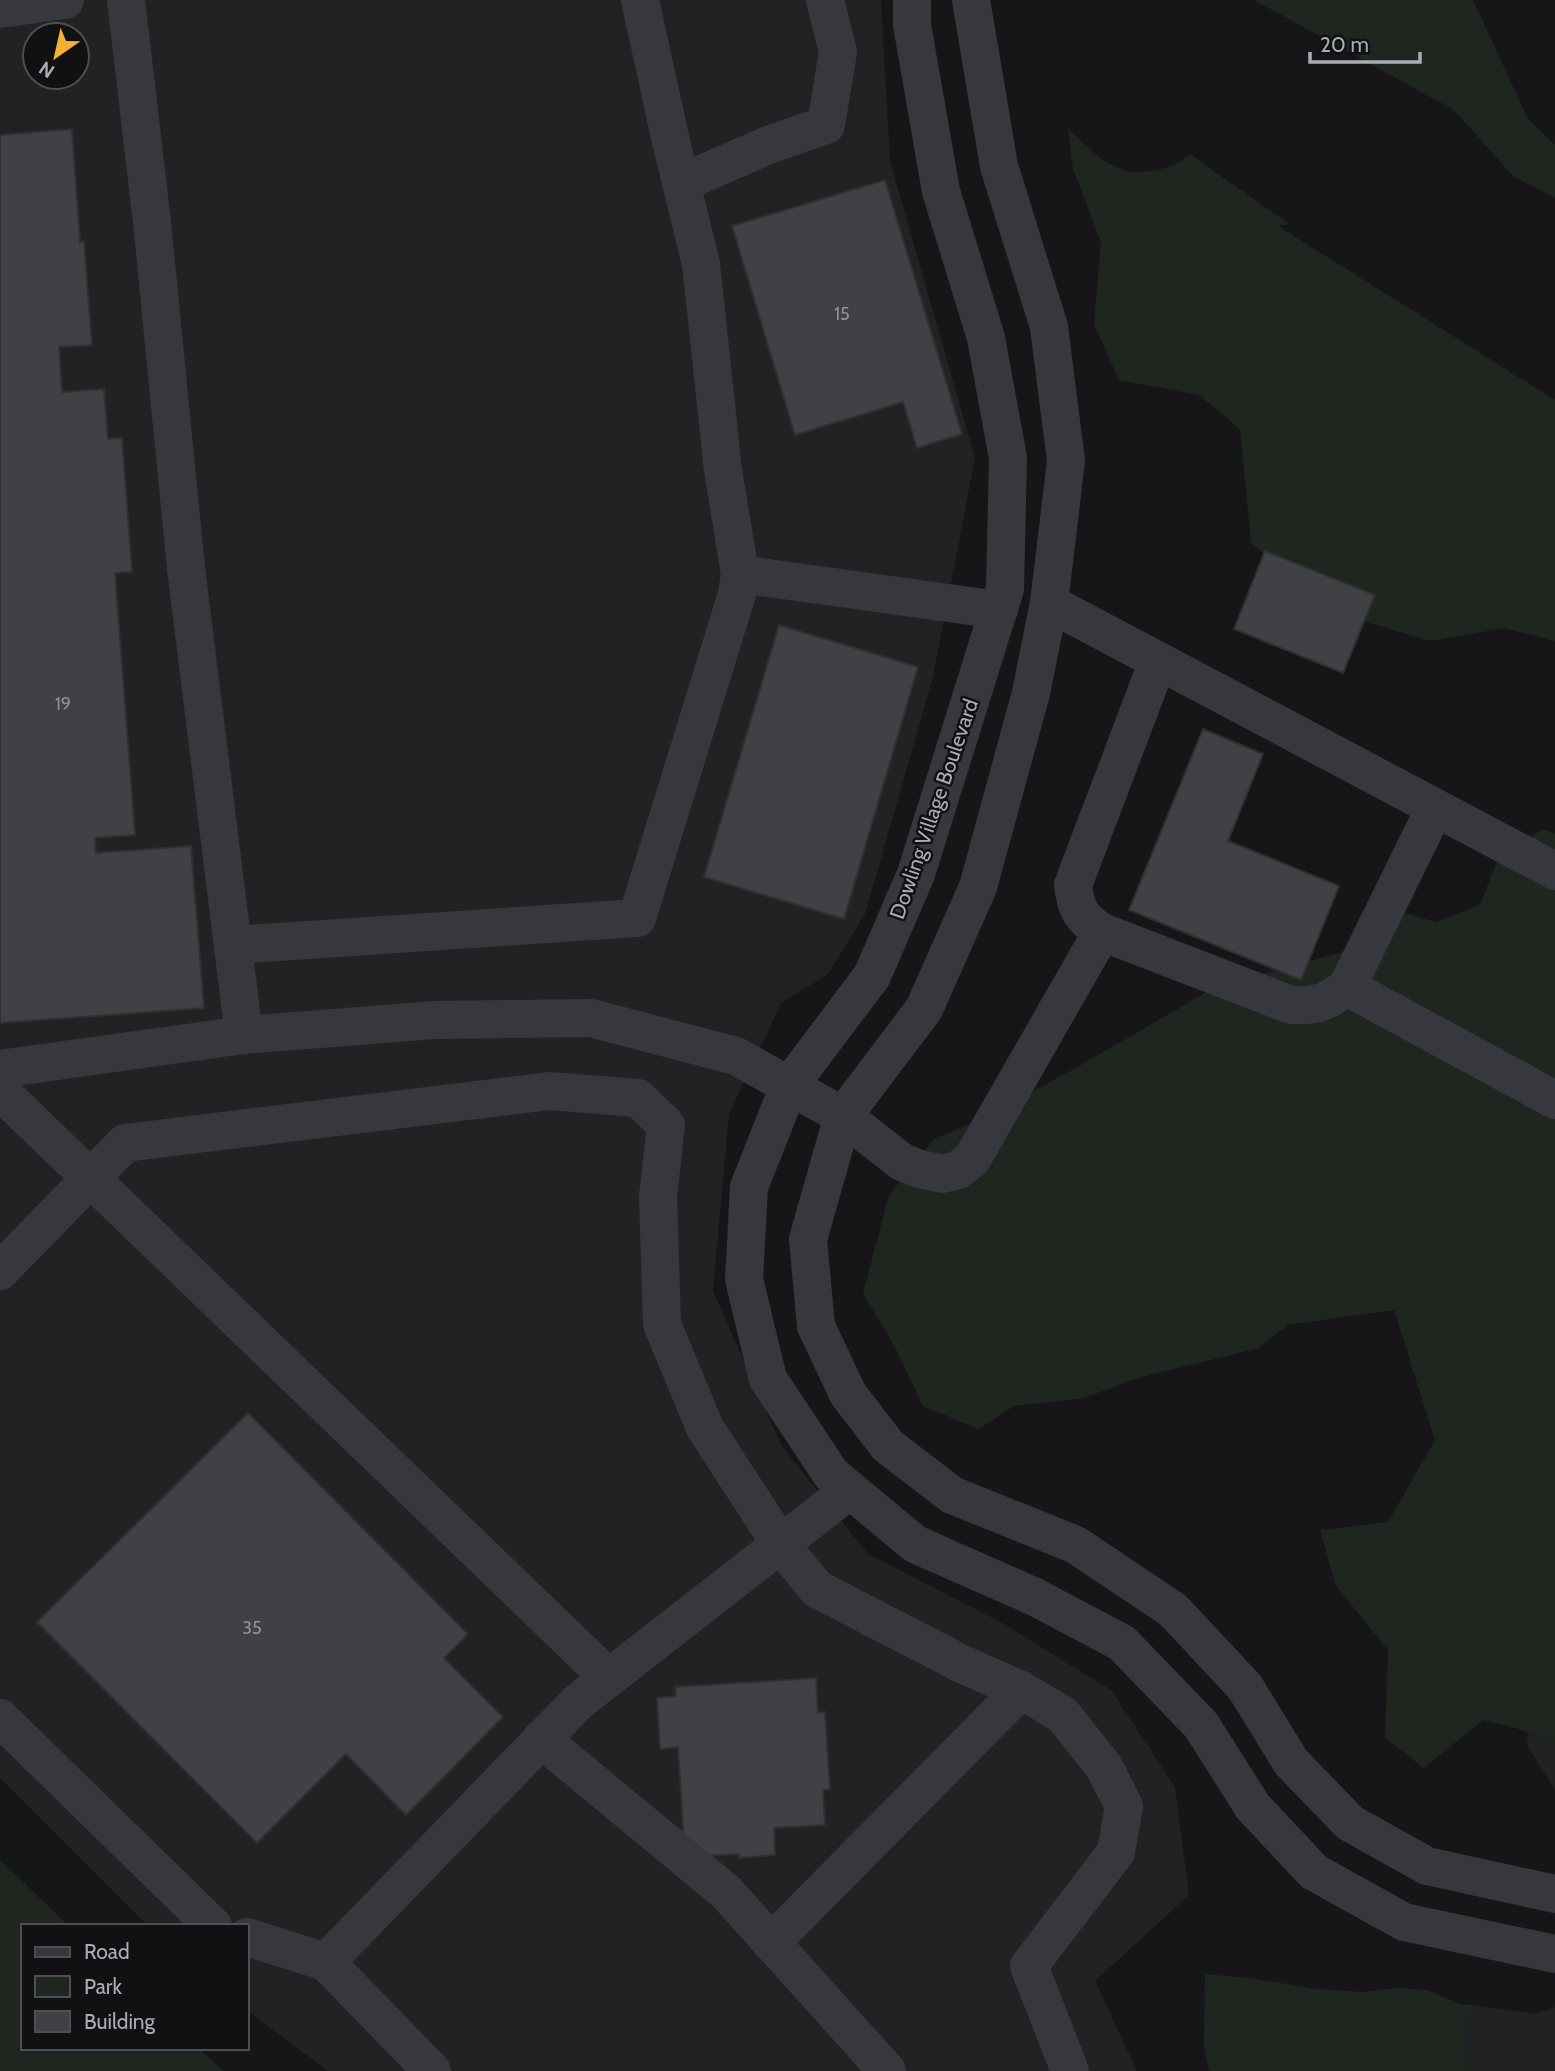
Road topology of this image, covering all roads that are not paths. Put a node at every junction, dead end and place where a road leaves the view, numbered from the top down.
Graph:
1 (65, 0) edge
2 (126, 0) edge
3 (640, 0) edge
4 (825, 0) edge
5 (912, 0) edge
6 (971, 0) edge
7 (0, 9) edge
8 (681, 183) junction
9 (740, 574) junction
10 (1049, 603) junction
11 (999, 610) junction
12 (1158, 661) junction
13 (1435, 808) junction
14 (1555, 871) edge
15 (1102, 932) junction
16 (233, 945) junction
17 (1347, 987) junction
18 (244, 1035) junction
19 (0, 1069) edge
20 (789, 1086) junction
21 (0, 1091) edge
22 (1555, 1100) edge
23 (843, 1116) junction
24 (89, 1177) junction
25 (0, 1271) edge
26 (850, 1490) junction
27 (781, 1545) junction
28 (608, 1678) junction
29 (1021, 1690) junction
30 (0, 1718) edge
31 (541, 1739) junction
32 (1555, 1894) edge
33 (211, 1924) edge
34 (248, 1937) edge
35 (771, 1943) junction
36 (1555, 1954) edge
37 (326, 1962) junction
38 (432, 2071) edge
39 (887, 2071) edge
40 (1070, 2071) edge

1 - 7 street
2 - 16 street
3 - 8 street
4 - 8 street
5 - 11 street, Dowling Village Boulevard
6 - 10 street
8 - 9 street
9 - 11 street
9 - 16 street
10 - 12 street
10 - 23 street
11 - 20 street, Dowling Village Boulevard
12 - 13 street
12 - 15 street
13 - 14 street
13 - 17 street
15 - 17 street
15 - 23 street
16 - 18 street
17 - 22 street
18 - 19 street
18 - 20 street
20 - 23 street
20 - 26 street, Dowling Village Boulevard
21 - 24 street
23 - 32 street
24 - 25 street
24 - 27 street
24 - 28 street
26 - 27 street
26 - 36 street, Dowling Village Boulevard
27 - 28 street
27 - 29 street
28 - 31 street
29 - 35 street
29 - 40 street
30 - 33 street
31 - 35 street
31 - 37 street
34 - 37 street
35 - 39 street
37 - 38 street

